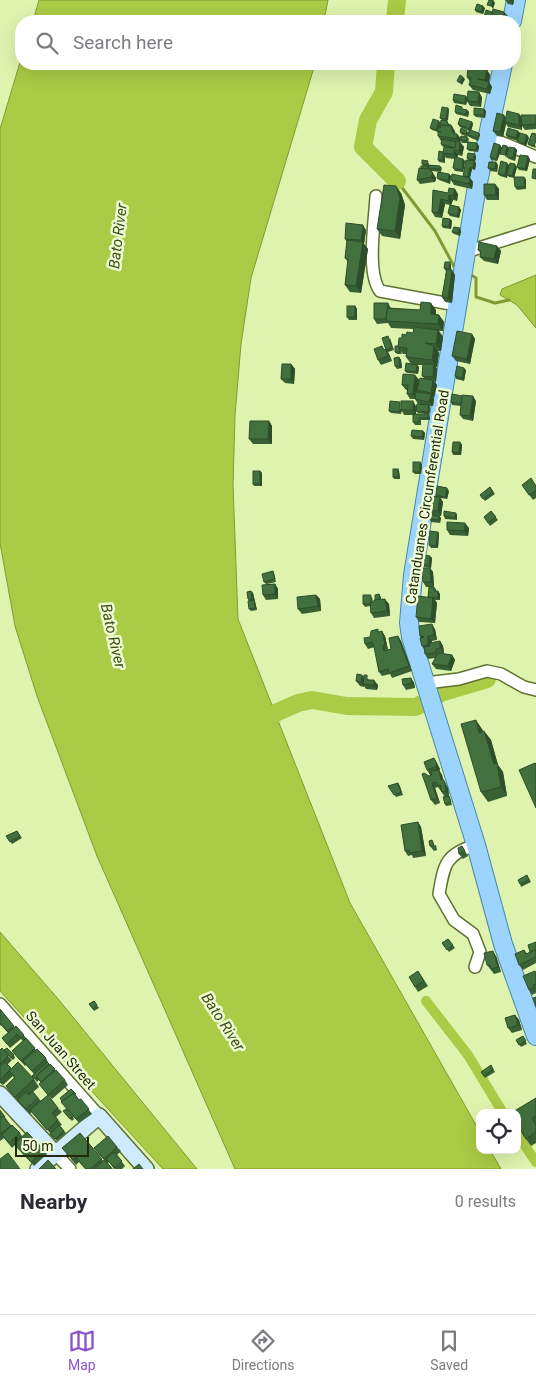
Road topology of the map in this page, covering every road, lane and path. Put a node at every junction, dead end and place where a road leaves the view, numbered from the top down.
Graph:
1 (516, 0) edge
2 (513, 15) edge
3 (502, 70) edge
4 (489, 137) junction
5 (536, 157) edge
6 (376, 196) dead end
7 (536, 230) edge
8 (466, 252) junction
9 (456, 305) junction
10 (536, 690) edge
11 (429, 695) junction
12 (476, 845) junction
13 (475, 967) dead end
14 (0, 1004) edge
15 (536, 1036) edge
16 (0, 1094) edge
17 (99, 1116) junction
18 (56, 1154) junction
19 (38, 1169) edge
20 (70, 1169) edge
21 (146, 1169) edge

1 - 2 main road
3 - 4 main road, Catanduanes Circumferential Road
4 - 5 street
4 - 8 main road, Catanduanes Circumferential Road
6 - 9 street
7 - 8 street
8 - 9 main road, Catanduanes Circumferential Road
9 - 11 main road, Catanduanes Circumferential Road
10 - 11 street
11 - 12 main road, Catanduanes Circumferential Road
12 - 13 street
12 - 15 main road, Catanduanes Circumferential Road
14 - 17 street, San Juan Street
16 - 18 main road
17 - 18 main road
17 - 21 main road
18 - 19 main road
18 - 20 street

